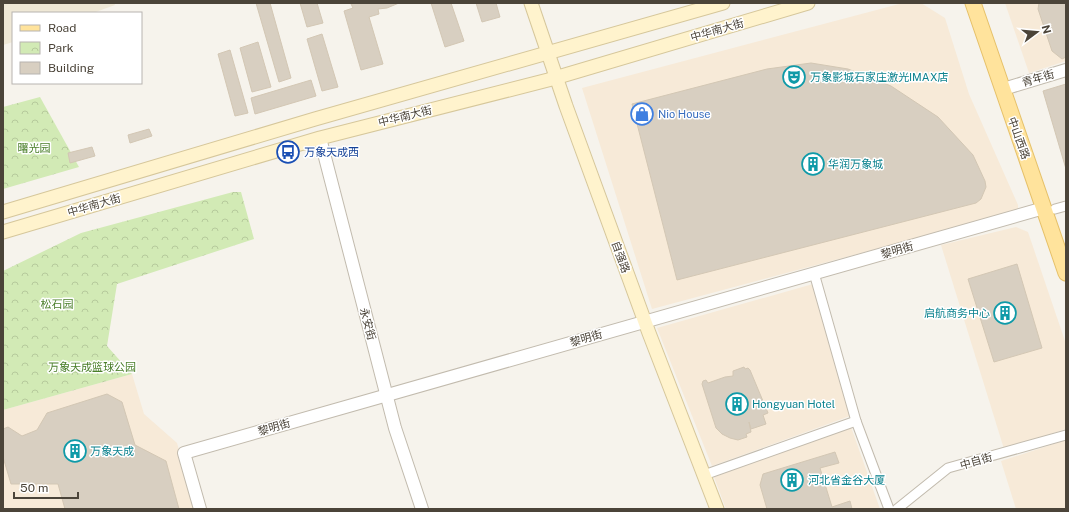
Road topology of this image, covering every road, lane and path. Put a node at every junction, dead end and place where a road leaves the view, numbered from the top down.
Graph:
1 (522, 3) edge
2 (531, 3) edge
3 (723, 3) edge
4 (808, 3) edge
5 (973, 3) edge
6 (983, 3) edge
7 (544, 54) junction
8 (1066, 70) edge
9 (552, 78) junction
10 (1010, 87) junction
11 (320, 138) junction
12 (1055, 208) edge
13 (9, 210) edge
14 (3, 232) edge
15 (1066, 244) edge
16 (814, 273) junction
17 (1066, 273) edge
18 (640, 323) junction
19 (387, 395) junction
20 (856, 421) junction
21 (1066, 435) edge
22 (704, 475) junction
23 (200, 509) edge
24 (422, 509) edge
25 (708, 509) edge
26 (718, 509) edge
27 (889, 509) edge
28 (897, 509) edge

1 - 7 main road, 自强路
2 - 7 main road, 自强路
3 - 7 main road, 中华南大街
4 - 9 main road, 中华南大街
5 - 12 main road, 中山西路
6 - 10 main road, 中山西路
7 - 9 main road, 自强路
7 - 13 main road, 中华南大街
8 - 10 street, 青年街
9 - 11 main road, 中华南大街
9 - 18 main road, 自强路
10 - 12 main road, 中山西路
11 - 14 main road, 中华南大街
11 - 19 street, 永安街
12 - 15 main road, 中山西路
12 - 16 street, 黎明街
12 - 17 main road, 中山西路
16 - 18 street, 黎明街
16 - 20 street
18 - 19 street, 黎明街
18 - 22 main road, 自强路
18 - 25 main road, 自强路
19 - 23 street, 黎明街
19 - 24 street, 永安街
20 - 22 street
20 - 27 street
21 - 28 street, 中自街
22 - 26 main road, 自强路

